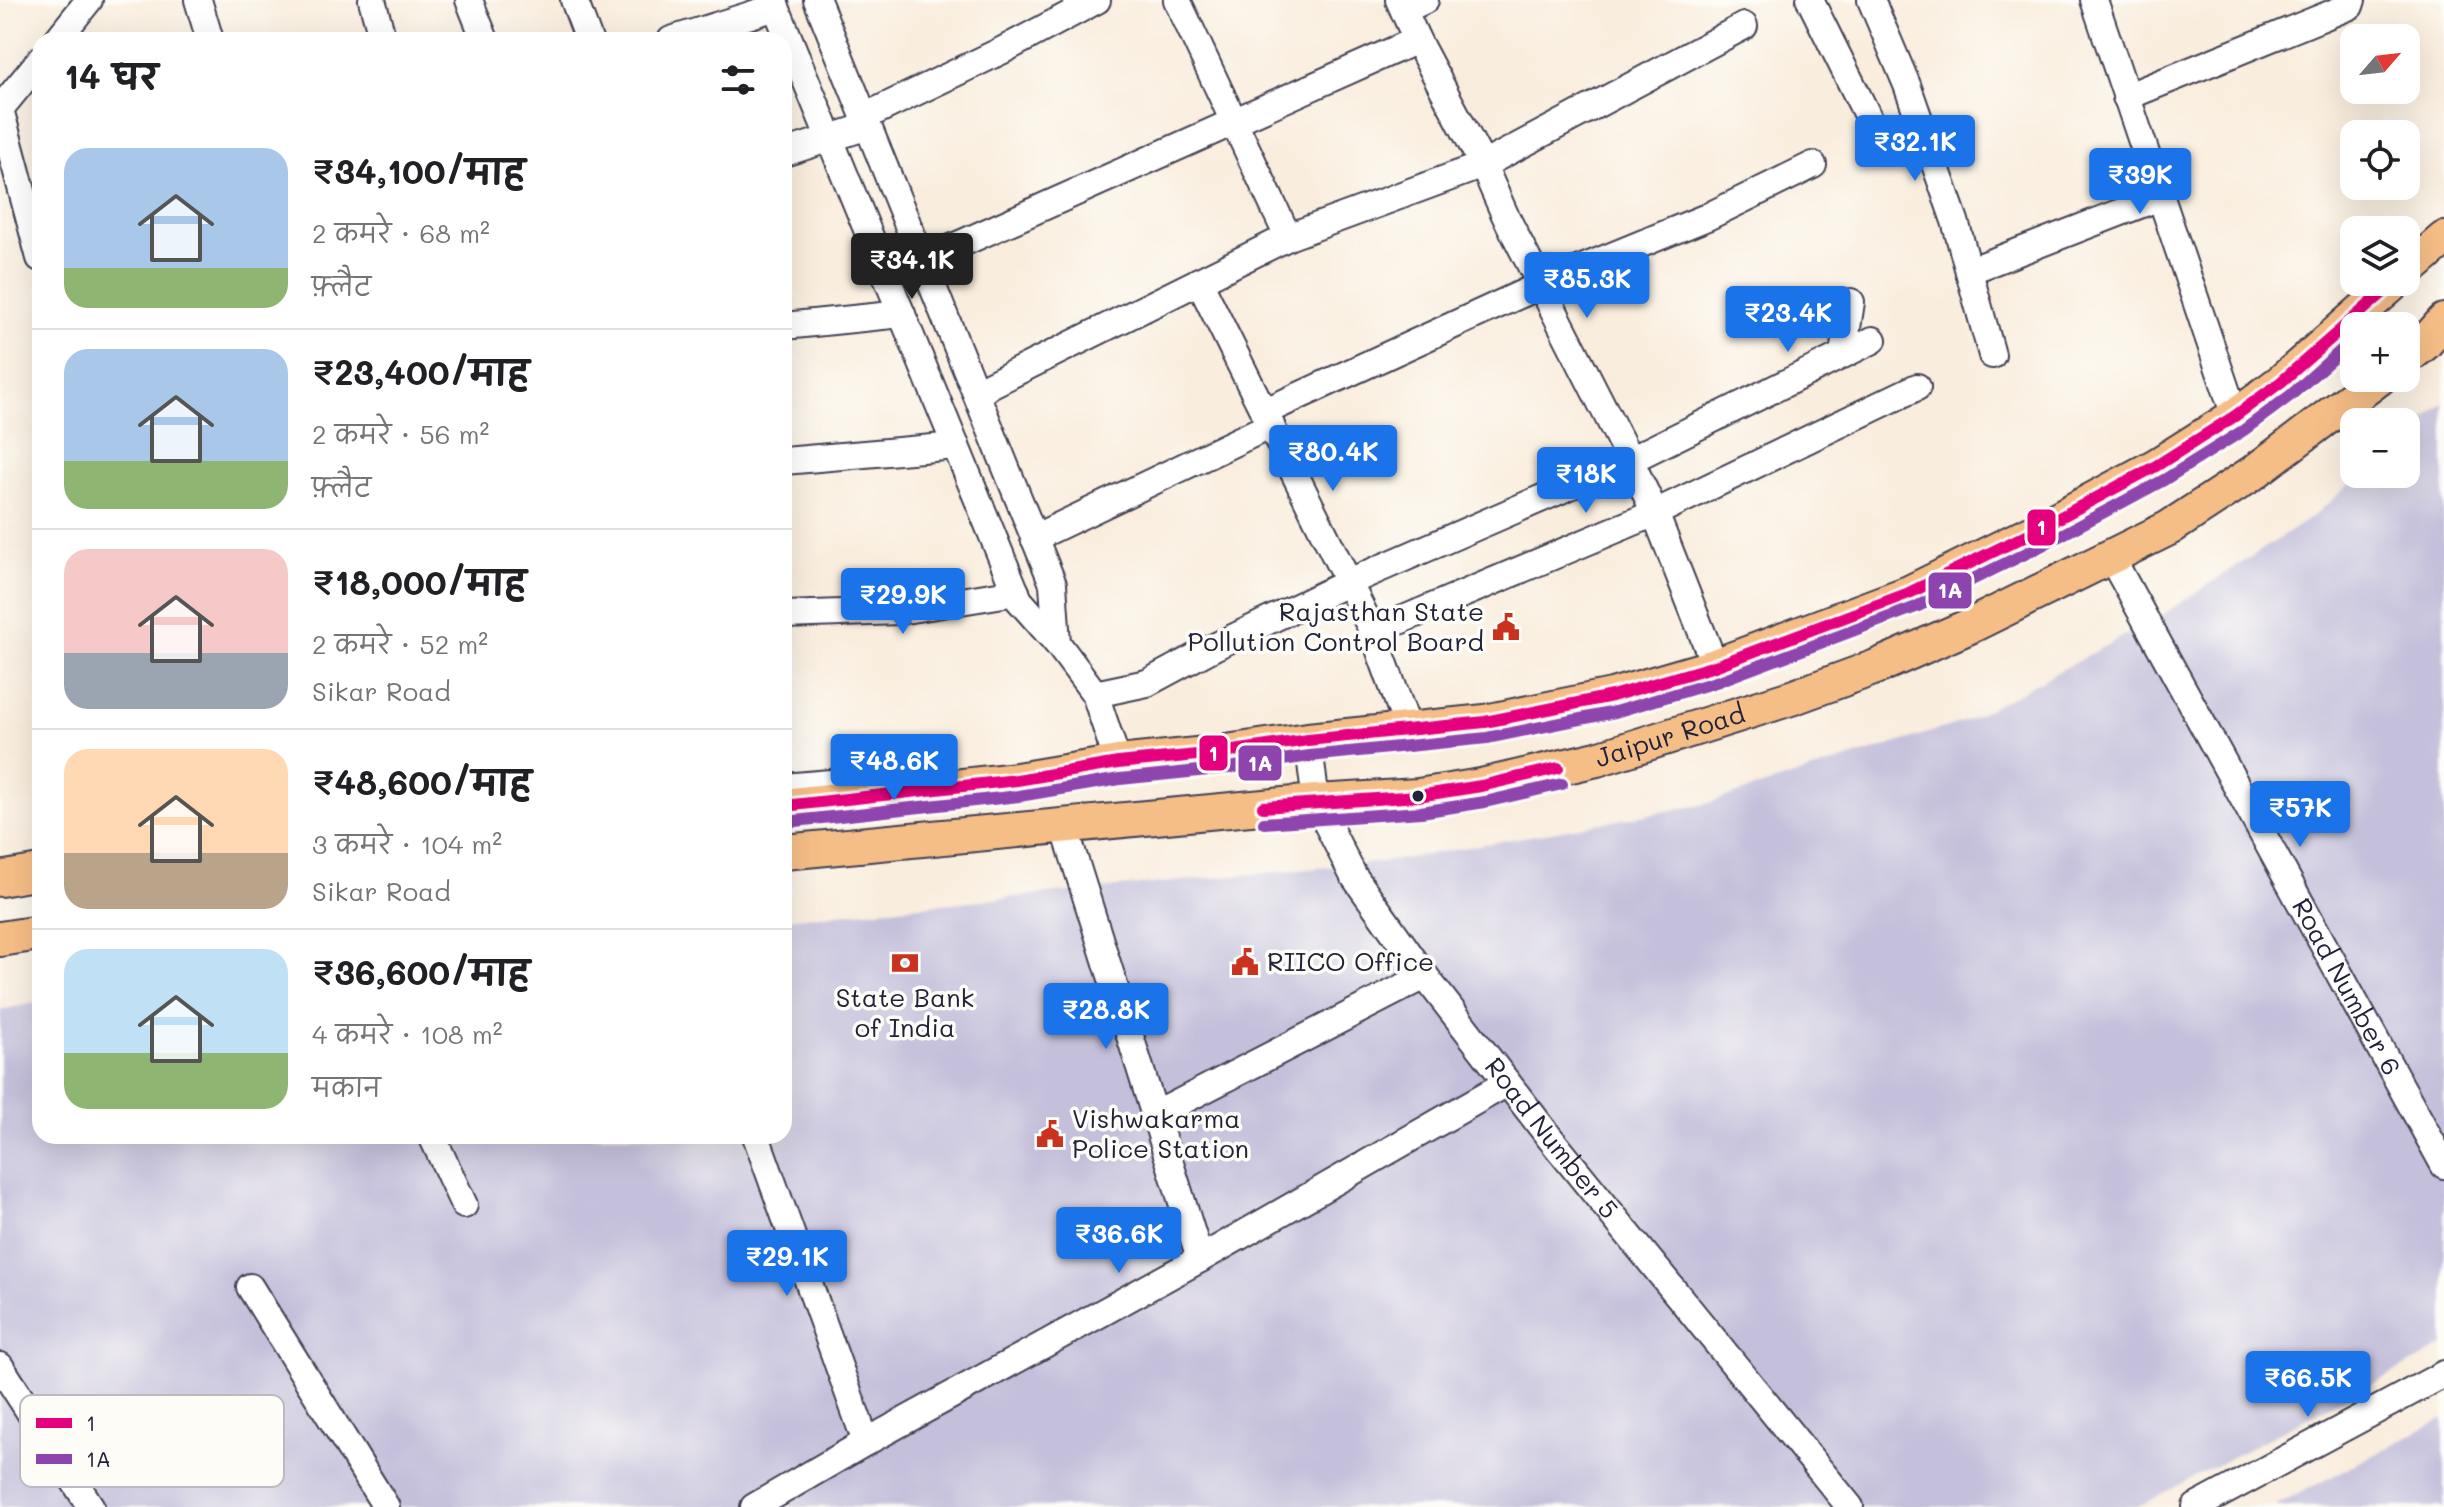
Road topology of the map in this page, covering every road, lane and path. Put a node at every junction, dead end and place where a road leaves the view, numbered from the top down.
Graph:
1 (89, 0) edge
2 (198, 0) edge
3 (372, 0) edge
4 (469, 0) edge
5 (574, 0) edge
6 (817, 0) edge
7 (1097, 0) edge
8 (1177, 0) edge
9 (1810, 0) edge
10 (1871, 0) edge
11 (2094, 0) edge
12 (2352, 0) edge
13 (1409, 3) edge
14 (774, 4) edge
15 (1744, 26) dead end
16 (63, 32) edge
17 (208, 32) edge
18 (381, 32) edge
19 (482, 32) edge
20 (586, 32) edge
21 (694, 32) edge
22 (786, 32) edge
23 (1417, 40) junction
24 (792, 47) edge
25 (32, 70) edge
26 (2126, 97) junction
27 (1868, 117) dead end
28 (866, 122) junction
29 (1234, 122) junction
30 (830, 139) junction
31 (792, 151) edge
32 (1483, 165) junction
33 (1813, 165) dead end
34 (2160, 197) junction
35 (32, 228) edge
36 (1288, 237) junction
37 (2444, 239) edge
38 (2420, 260) edge
39 (922, 261) junction
40 (1969, 271) junction
41 (1199, 281) junction
42 (1541, 285) junction
43 (2379, 296) edge
44 (1851, 302) dead end
45 (902, 314) junction
46 (2444, 321) edge
47 (792, 325) edge
48 (1873, 340) dead end
49 (2420, 347) edge
50 (1843, 354) junction
51 (1992, 355) dead end
52 (1917, 387) dead end
53 (2360, 392) edge
54 (978, 399) junction
55 (943, 415) junction
56 (2235, 416) junction
57 (1268, 418) junction
58 (956, 446) junction
59 (792, 460) edge
60 (1630, 460) junction
61 (1655, 513) junction
62 (1034, 538) junction
63 (2111, 557) junction
64 (1349, 582) junction
65 (1016, 592) junction
66 (792, 615) edge
67 (1373, 632) junction
68 (1057, 643) junction
69 (1715, 666) junction
70 (1095, 694) junction
71 (1409, 731) junction
72 (1308, 740) junction
73 (1118, 763) junction
74 (1017, 780) junction
75 (792, 786) edge
76 (1316, 802) junction
77 (792, 805) edge
78 (1064, 826) junction
79 (792, 851) edge
80 (32, 859) edge
81 (0, 865) edge
82 (32, 873) edge
83 (0, 879) edge
84 (32, 934) edge
85 (0, 939) edge
86 (1425, 976) junction
87 (1507, 1083) junction
88 (1153, 1116) junction
89 (436, 1144) edge
90 (759, 1144) edge
91 (2444, 1165) edge
92 (464, 1205) dead end
93 (1200, 1259) junction
94 (250, 1287) dead end
95 (0, 1366) edge
96 (2444, 1374) edge
97 (20, 1397) edge
98 (866, 1442) junction
99 (78, 1487) edge
100 (91, 1507) edge
101 (386, 1507) edge
102 (754, 1507) edge
103 (1850, 1507) edge
104 (2196, 1507) edge

1 - 16 street
2 - 17 street
3 - 18 street
4 - 19 street
5 - 20 street
6 - 28 street
7 - 28 street
8 - 29 street
9 - 27 street
10 - 40 street
11 - 26 street
12 - 26 street
13 - 23 street
14 - 21 street
14 - 22 street
15 - 32 street
23 - 29 street
23 - 32 street
24 - 30 street
25 - 35 street
26 - 34 street
28 - 30 street
28 - 39 street
29 - 36 street
29 - 39 street
30 - 31 street
30 - 45 street
32 - 36 street
32 - 42 street
33 - 42 street
34 - 40 street
34 - 56 street
36 - 41 street
37 - 38 main road
39 - 54 street
40 - 51 street
41 - 54 street
41 - 57 street
42 - 57 street
42 - 60 street
43 - 56 main road
44 - 50 street
45 - 47 street
45 - 55 street
46 - 49 main road
48 - 50 street
50 - 60 street
52 - 61 street
53 - 63 main road, Jaipur Road
54 - 55 street
54 - 62 street
55 - 58 street
56 - 69 main road
57 - 62 street
57 - 64 street
58 - 59 street
58 - 65 street
60 - 61 street
60 - 64 street
61 - 67 street
61 - 69 street
62 - 68 street
63 - 76 main road, Jaipur Road
63 - 91 street, Road Number 6
64 - 67 street
64 - 70 street
65 - 66 street
65 - 68 street
67 - 71 street
68 - 70 street
69 - 71 main road
70 - 73 street
71 - 72 main road
72 - 73 main road
72 - 76 street, Road Number 5
73 - 74 main road
74 - 75 street
74 - 77 main road
76 - 78 main road, Jaipur Road
76 - 86 street, Road Number 5
78 - 79 main road, Jaipur Road
78 - 88 street
80 - 81 street
82 - 83 main road
84 - 85 main road
86 - 87 street, Road Number 5
86 - 88 street
87 - 93 street
87 - 103 street, Road Number 5
88 - 93 street
89 - 92 street
90 - 98 street
93 - 98 street
94 - 101 street
95 - 97 street
96 - 104 street
98 - 102 street
99 - 100 street

